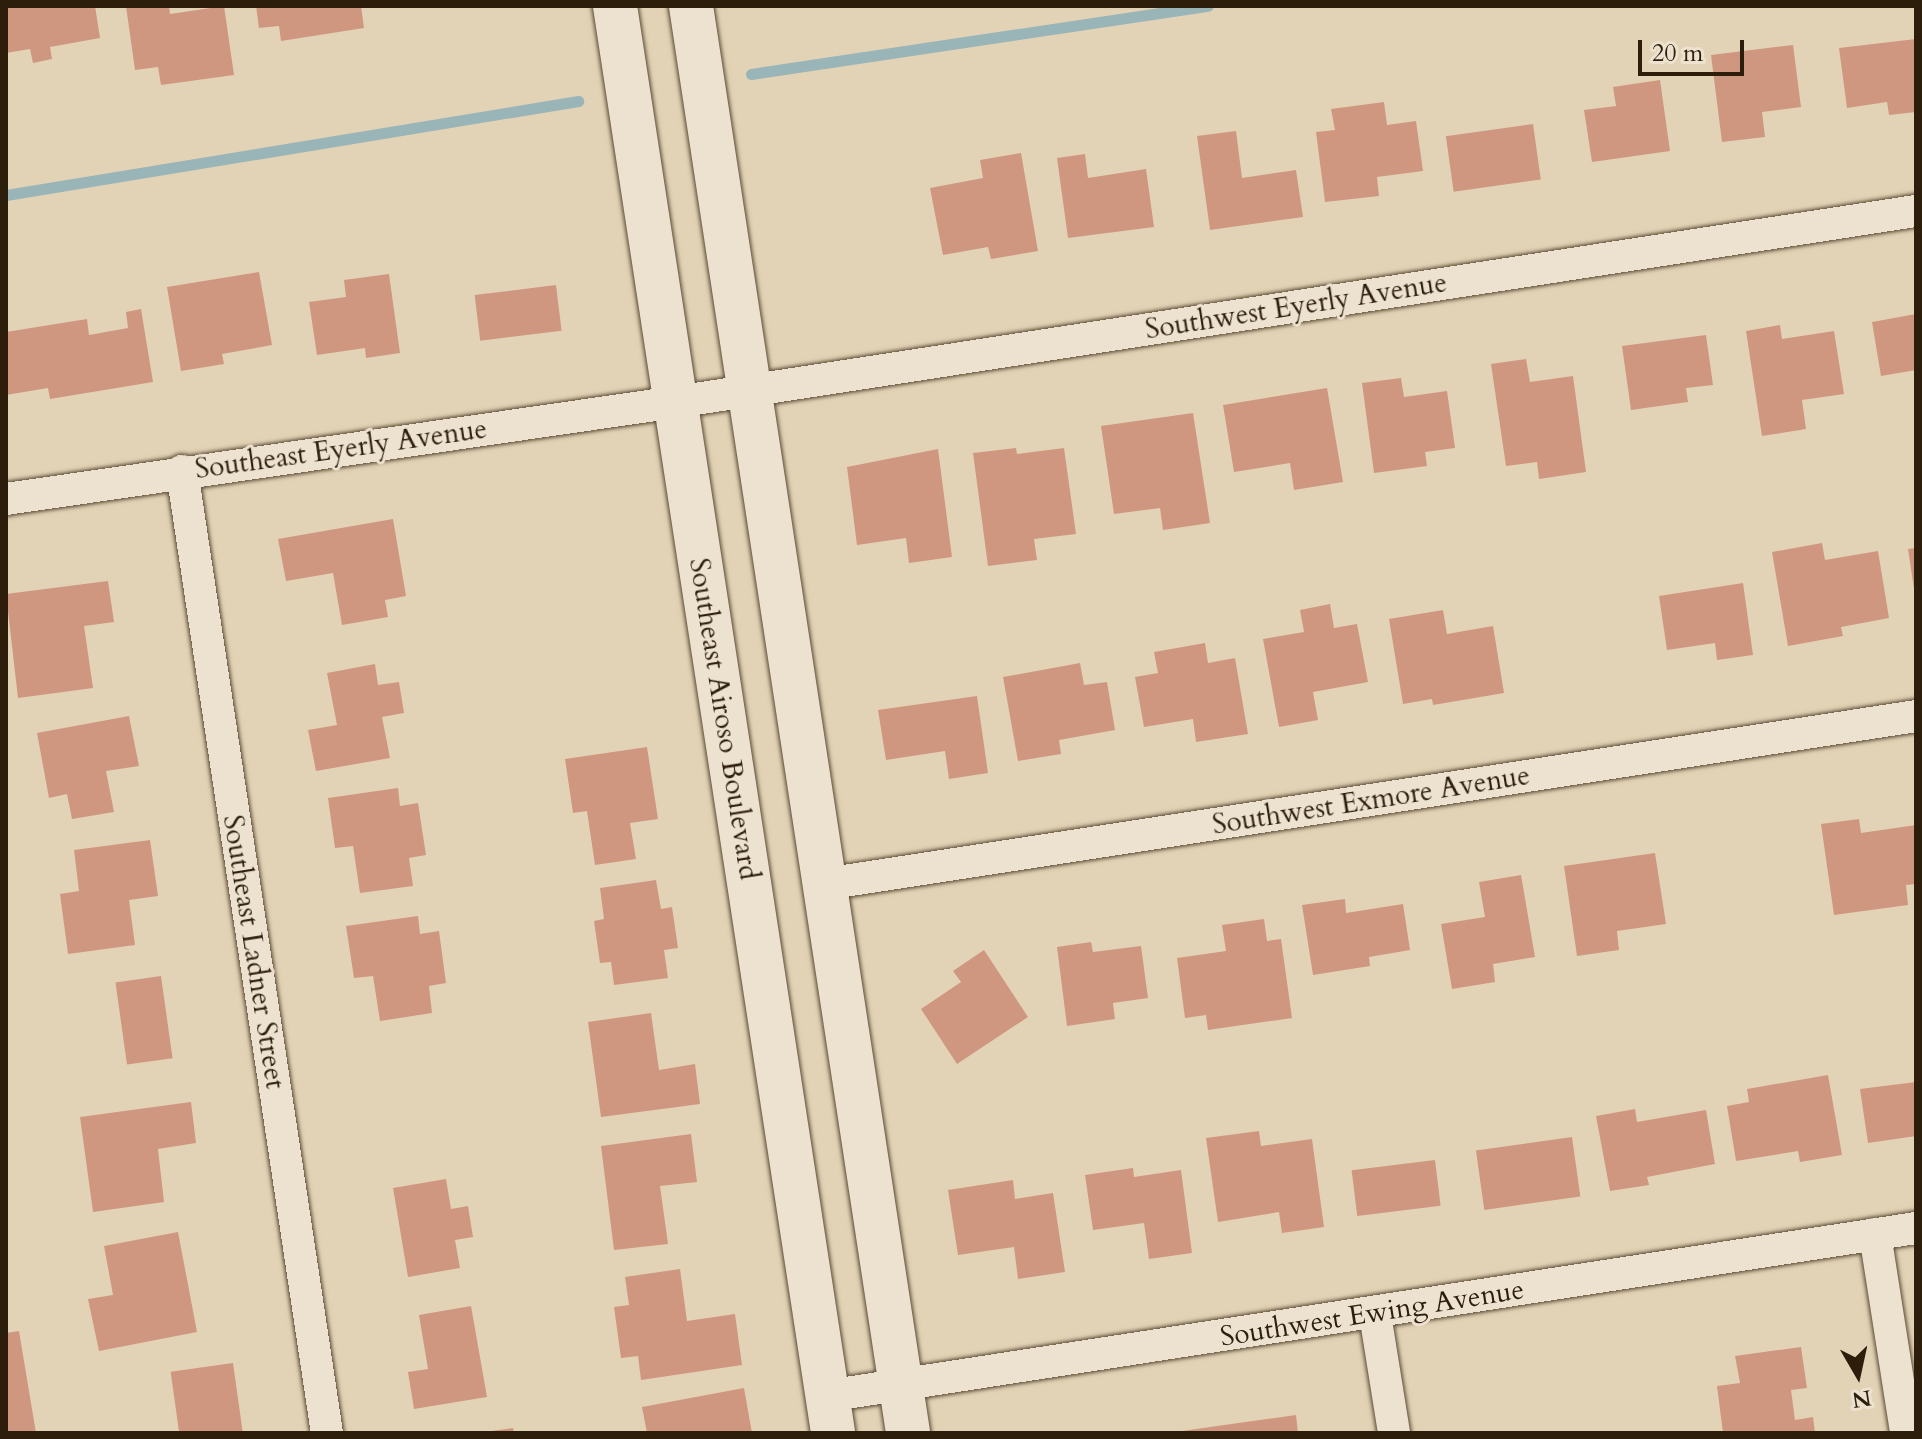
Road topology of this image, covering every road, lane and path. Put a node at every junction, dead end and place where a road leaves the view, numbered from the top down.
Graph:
1 (615, 6) edge
2 (691, 6) edge
3 (1916, 211) edge
4 (753, 389) junction
5 (676, 402) junction
6 (182, 471) junction
7 (6, 499) edge
8 (1916, 716) edge
9 (825, 884) junction
10 (1916, 1228) edge
11 (1875, 1234) junction
12 (1375, 1314) junction
13 (900, 1385) junction
14 (830, 1414) edge
15 (327, 1433) edge
16 (908, 1433) edge
17 (1394, 1433) edge
18 (1906, 1433) edge

1 - 5 main road, Southeast Airoso Boulevard
2 - 4 main road
3 - 4 street, Southwest Eyerly Avenue
4 - 5 street, Southwest Eyerly Avenue
4 - 9 main road
5 - 6 street, Southeast Eyerly Avenue
5 - 14 main road, Southeast Airoso Boulevard
6 - 7 street, Southeast Eyerly Avenue
6 - 15 street, Southeast Ladner Street
8 - 9 street, Southwest Exmore Avenue
9 - 13 main road
10 - 11 street, Southwest Ewing Avenue
11 - 12 street, Southwest Ewing Avenue
11 - 18 street
12 - 13 street, Southwest Ewing Avenue
12 - 17 street
13 - 14 street, Southwest Ewing Avenue
13 - 16 main road

